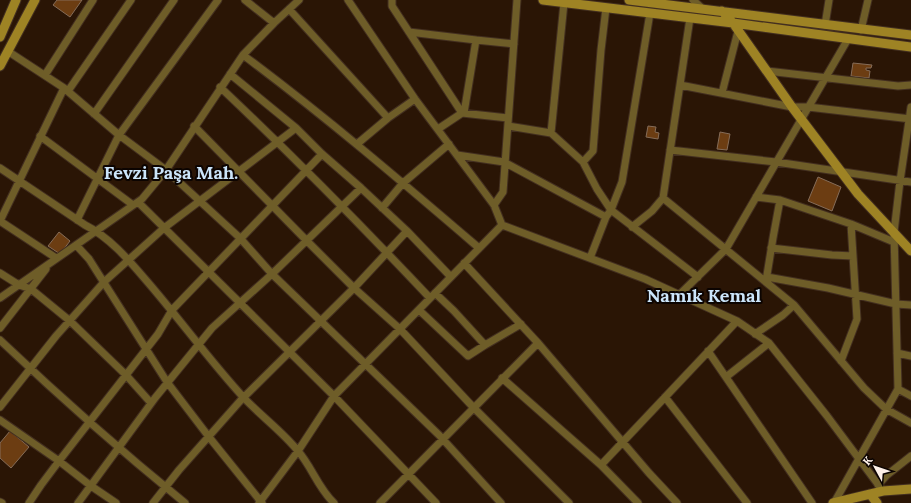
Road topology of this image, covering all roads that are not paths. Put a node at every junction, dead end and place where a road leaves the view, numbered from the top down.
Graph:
1 (16, 0) edge
2 (35, 0) edge
3 (93, 0) edge
4 (130, 0) edge
5 (174, 0) edge
6 (218, 0) edge
7 (246, 0) edge
8 (299, 0) edge
9 (348, 0) edge
10 (392, 0) edge
11 (517, 0) edge
12 (543, 0) edge
13 (629, 0) edge
14 (693, 0) edge
15 (829, 0) edge
16 (868, 0) edge
17 (564, 3) junction
18 (606, 8) junction
19 (289, 9) junction
20 (703, 9) junction
21 (722, 11) junction
22 (650, 13) junction
23 (690, 18) junction
24 (274, 23) junction
25 (733, 23) junction
26 (825, 25) junction
27 (861, 30) junction
28 (738, 31) junction
29 (409, 32) junction
30 (911, 35) edge
31 (0, 37) edge
32 (848, 39) junction
33 (476, 40) junction
34 (514, 44) junction
35 (911, 47) edge
36 (9, 52) junction
37 (243, 55) junction
38 (0, 66) edge
39 (767, 71) junction
40 (230, 74) junction
41 (45, 75) junction
42 (826, 76) junction
43 (680, 85) junction
44 (911, 85) edge
45 (220, 87) junction
46 (66, 89) junction
47 (722, 93) junction
48 (415, 99) junction
49 (792, 107) junction
50 (808, 107) junction
51 (911, 107) edge
52 (463, 113) junction
53 (94, 114) junction
54 (388, 118) junction
55 (508, 118) junction
56 (801, 118) junction
57 (910, 119) edge
58 (194, 126) junction
59 (508, 126) junction
60 (296, 128) junction
61 (438, 129) junction
62 (551, 133) junction
63 (119, 135) junction
64 (40, 136) junction
65 (278, 141) junction
66 (357, 144) junction
67 (449, 144) junction
68 (670, 150) junction
69 (322, 154) junction
70 (457, 155) junction
71 (504, 162) junction
72 (583, 162) junction
73 (776, 162) junction
74 (0, 168) edge
75 (166, 170) junction
76 (305, 170) junction
77 (238, 171) junction
78 (842, 172) junction
79 (98, 178) junction
80 (900, 180) junction
81 (18, 181) junction
82 (911, 182) edge
83 (403, 183) junction
84 (362, 188) junction
85 (756, 197) junction
86 (663, 198) junction
87 (199, 200) junction
88 (780, 200) junction
89 (135, 203) junction
90 (272, 205) junction
91 (494, 205) junction
92 (342, 208) junction
93 (382, 208) junction
94 (611, 210) junction
95 (606, 217) junction
96 (77, 220) junction
97 (0, 221) edge
98 (851, 224) junction
99 (502, 225) junction
100 (632, 226) junction
101 (164, 228) junction
102 (96, 231) junction
103 (407, 231) junction
104 (894, 232) junction
105 (240, 238) junction
106 (307, 241) junction
107 (894, 242) junction
108 (907, 243) edge
109 (76, 245) junction
110 (479, 248) junction
111 (726, 248) junction
112 (771, 248) junction
113 (911, 250) edge
114 (388, 253) junction
115 (853, 256) junction
116 (56, 258) junction
117 (590, 258) junction
118 (129, 260) junction
119 (464, 263) junction
120 (49, 264) junction
121 (208, 271) junction
122 (0, 273) edge
123 (272, 274) junction
124 (451, 277) junction
125 (698, 277) junction
126 (767, 279) junction
127 (104, 282) junction
128 (19, 285) junction
129 (354, 288) junction
130 (31, 289) junction
131 (679, 295) junction
132 (855, 295) junction
133 (432, 296) junction
134 (0, 298) edge
135 (240, 304) junction
136 (794, 304) junction
137 (896, 304) junction
138 (911, 305) edge
139 (172, 310) junction
140 (419, 310) junction
141 (70, 321) junction
142 (737, 321) junction
143 (321, 322) junction
144 (521, 324) junction
145 (0, 328) edge
146 (400, 329) junction
147 (755, 334) junction
148 (0, 340) edge
149 (538, 343) junction
150 (769, 343) junction
151 (198, 344) junction
152 (485, 345) junction
153 (146, 349) junction
154 (708, 351) junction
155 (290, 352) junction
156 (897, 353) junction
157 (911, 356) edge
158 (841, 360) junction
159 (366, 364) junction
160 (30, 369) junction
161 (126, 375) junction
162 (502, 378) junction
163 (726, 378) junction
164 (167, 382) junction
165 (898, 389) junction
166 (334, 396) junction
167 (911, 396) edge
168 (665, 397) junction
169 (244, 398) junction
170 (151, 403) junction
171 (0, 407) edge
172 (473, 407) junction
173 (886, 409) junction
174 (0, 420) edge
175 (89, 422) junction
176 (911, 422) edge
177 (209, 437) junction
178 (442, 439) junction
179 (623, 441) junction
180 (119, 447) junction
181 (298, 451) junction
182 (911, 456) edge
183 (859, 458) junction
184 (59, 461) junction
185 (601, 465) junction
186 (408, 474) junction
187 (90, 486) junction
188 (166, 487) junction
189 (881, 488) junction
190 (911, 489) edge
191 (870, 494) junction
192 (856, 501) edge
193 (261, 502) edge
194 (29, 503) edge
195 (78, 503) edge
196 (116, 503) edge
197 (153, 503) edge
198 (185, 503) edge
199 (334, 503) edge
200 (380, 503) edge
201 (436, 503) edge
202 (501, 503) edge
203 (569, 503) edge
204 (638, 503) edge
205 (677, 503) edge
206 (747, 503) edge
207 (812, 503) edge
208 (834, 503) edge
209 (877, 503) edge

1 - 31 main road
2 - 36 main road
3 - 41 street
4 - 46 street
5 - 53 street
6 - 63 street
7 - 24 street
8 - 19 street
9 - 48 street
10 - 29 street
11 - 34 street
12 - 17 main road
13 - 20 main road
14 - 20 street
15 - 26 street
16 - 27 street
17 - 18 main road
17 - 62 street
18 - 22 main road
18 - 72 street
19 - 24 street
19 - 54 street
20 - 21 main road
21 - 25 main road
21 - 26 main road
22 - 23 main road
22 - 94 street
23 - 25 main road
23 - 43 street
24 - 37 street
25 - 28 main road
25 - 32 main road
26 - 27 main road
27 - 30 main road
28 - 39 main road
28 - 47 street
29 - 33 street
29 - 52 street
32 - 35 main road
32 - 42 street
33 - 34 street
33 - 52 street
34 - 55 street
36 - 38 main road
36 - 41 street
37 - 40 street
37 - 66 street
39 - 42 street
39 - 49 main road
40 - 45 street
40 - 60 street
41 - 46 street
42 - 44 street
42 - 50 street
43 - 47 street
43 - 68 street
45 - 58 street
45 - 65 street
46 - 53 street
46 - 64 street
47 - 49 street
48 - 54 street
48 - 61 street
49 - 50 street
49 - 56 main road
50 - 56 street
50 - 57 street
51 - 57 street
52 - 55 street
52 - 61 street
53 - 63 street
54 - 66 street
55 - 59 street
56 - 73 street
56 - 78 main road
57 - 80 street
58 - 75 street
58 - 77 street
59 - 62 street
59 - 71 street
60 - 65 street
60 - 69 street
61 - 67 street
62 - 72 street
63 - 75 street
63 - 79 street
64 - 79 street
64 - 81 street
65 - 76 street
65 - 77 street
66 - 83 street
67 - 70 street
67 - 83 street
68 - 73 street
68 - 86 street
69 - 76 street
69 - 84 street
70 - 71 street
70 - 91 street
71 - 91 street
71 - 95 street
72 - 94 street
73 - 78 street
73 - 85 street
74 - 81 street
75 - 87 street
75 - 89 street
76 - 90 street
76 - 92 street
77 - 87 street
77 - 90 street
78 - 80 street
78 - 104 main road
79 - 89 street
79 - 96 street
80 - 82 street
80 - 104 street
81 - 96 street
81 - 97 street
83 - 93 street
83 - 110 street
84 - 92 street
84 - 93 street
85 - 88 street
85 - 111 street
86 - 100 street
86 - 111 street
87 - 101 street
87 - 105 street
88 - 98 street
88 - 112 street
89 - 101 street
89 - 102 street
90 - 105 street
90 - 106 street
91 - 99 street
92 - 106 street
92 - 114 street
93 - 103 street
94 - 95 street
94 - 100 street
95 - 117 street
96 - 102 street
97 - 116 street
98 - 107 street
98 - 115 street
99 - 110 street
99 - 117 street
100 - 125 street
101 - 118 street
101 - 121 street
102 - 109 street
102 - 118 street
103 - 114 street
103 - 124 street
104 - 107 street
104 - 108 main road
105 - 121 street
105 - 123 street
106 - 123 street
106 - 129 street
107 - 137 street
108 - 113 main road
109 - 116 street
109 - 127 street
110 - 119 street
111 - 125 street
111 - 126 street
112 - 115 street
112 - 126 street
114 - 129 street
114 - 133 street
115 - 132 street
116 - 120 street
117 - 131 street
118 - 127 street
118 - 139 street
119 - 124 street
119 - 144 street
120 - 128 street
120 - 130 street
121 - 135 street
121 - 139 street
122 - 128 street
123 - 135 street
123 - 143 street
124 - 133 street
125 - 131 street
126 - 132 street
126 - 136 street
127 - 141 street
127 - 153 street
128 - 130 street
128 - 134 street
129 - 143 street
129 - 146 street
130 - 141 street
130 - 145 street
131 - 142 street
132 - 137 street
132 - 158 street
133 - 140 street
133 - 152 street
135 - 151 street
135 - 155 street
136 - 147 street
136 - 158 street
137 - 138 street
137 - 156 street
139 - 151 street
139 - 153 street
140 - 146 street
140 - 152 street
141 - 160 street
141 - 161 street
142 - 147 street
142 - 154 street
143 - 155 street
143 - 159 street
144 - 149 street
144 - 152 street
146 - 159 street
146 - 172 street
147 - 150 street
148 - 160 street
149 - 162 street
149 - 179 street
150 - 163 street
150 - 183 street
151 - 164 street
151 - 169 street
153 - 161 street
153 - 164 street
154 - 163 street
154 - 168 street
155 - 166 street
155 - 169 street
156 - 157 street
156 - 165 street
158 - 173 street
159 - 166 street
159 - 178 street
160 - 171 street
160 - 175 street
161 - 170 street
161 - 175 street
162 - 172 street
162 - 185 street
163 - 207 street
164 - 170 street
164 - 177 street
165 - 167 street
165 - 173 street
166 - 181 street
166 - 186 street
168 - 179 street
168 - 206 street
169 - 177 street
169 - 181 street
170 - 180 street
172 - 178 street
172 - 203 street
173 - 176 street
173 - 183 street
174 - 184 street
175 - 180 street
175 - 184 street
177 - 188 street
177 - 193 street
178 - 186 street
178 - 202 street
179 - 185 street
179 - 205 street
180 - 187 street
180 - 188 street
181 - 193 street
181 - 199 street
182 - 189 street
183 - 189 street
183 - 208 street
184 - 187 street
184 - 194 street
185 - 204 street
186 - 200 street
186 - 201 street
187 - 195 street
187 - 196 street
188 - 197 street
188 - 198 street
189 - 190 main road
189 - 191 main road
191 - 192 main road
191 - 209 main road
192 - 208 main road

